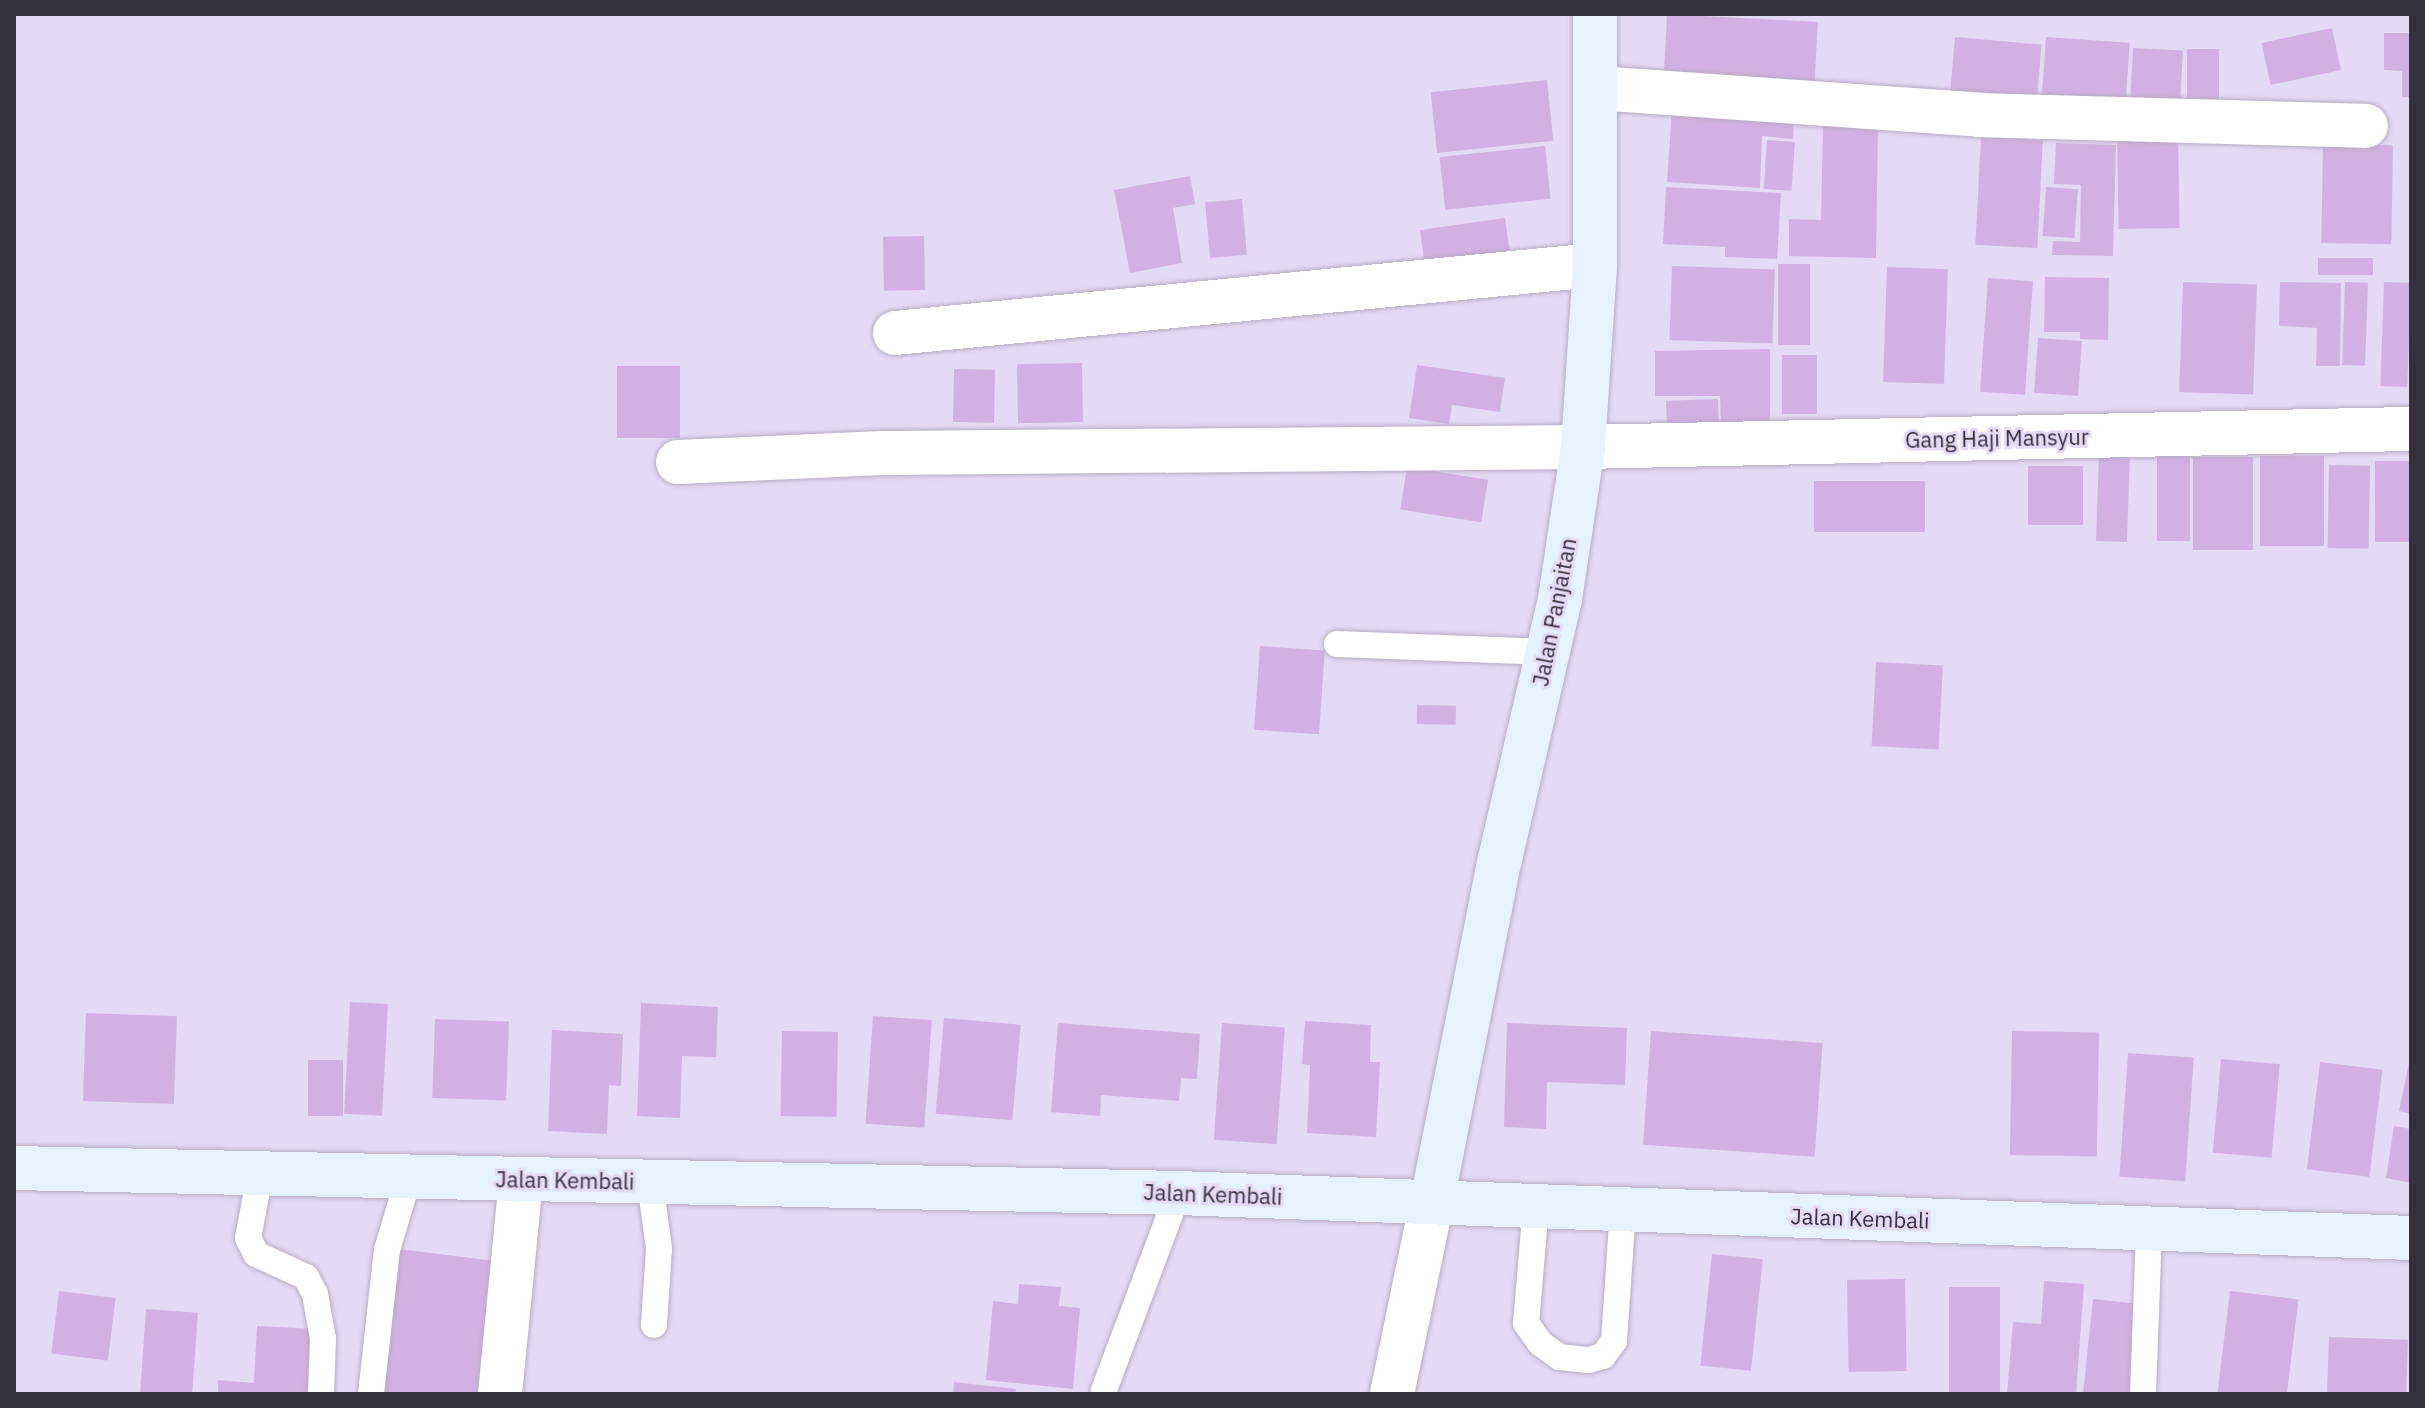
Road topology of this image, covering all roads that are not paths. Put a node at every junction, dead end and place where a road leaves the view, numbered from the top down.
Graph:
1 (1595, 14) edge
2 (1597, 88) junction
3 (2366, 126) dead end
4 (1595, 265) junction
5 (895, 333) dead end
6 (2411, 429) edge
7 (1583, 447) junction
8 (678, 462) dead end
9 (1337, 644) dead end
10 (1548, 652) junction
11 (14, 1168) edge
12 (260, 1175) junction
13 (409, 1176) junction
14 (521, 1179) junction
15 (650, 1182) junction
16 (1178, 1193) junction
17 (1432, 1201) junction
18 (1536, 1205) junction
19 (1623, 1208) junction
20 (2149, 1230) junction
21 (2411, 1238) edge
22 (654, 1325) dead end
23 (1104, 1390) dead end
24 (321, 1394) edge
25 (371, 1394) edge
26 (500, 1394) edge
27 (1392, 1394) edge
28 (2143, 1394) edge

1 - 2 street, Jalan Panjaitan
2 - 3 street
2 - 4 street, Jalan Panjaitan
4 - 5 street
4 - 7 street, Jalan Panjaitan
6 - 7 street, Gang Haji Mansyur
7 - 8 street, Gang Haji Mansyur
7 - 10 street, Jalan Panjaitan
9 - 10 lane
10 - 17 street, Jalan Panjaitan
11 - 12 street, Jalan Kembali
12 - 13 street, Jalan Kembali
12 - 24 lane
13 - 14 street, Jalan Kembali
13 - 25 lane
14 - 15 street, Jalan Kembali
14 - 26 street
15 - 16 street, Jalan Kembali
15 - 22 lane
16 - 17 street, Jalan Kembali
16 - 23 lane
17 - 18 street, Jalan Kembali
17 - 27 street
18 - 19 street, Jalan Kembali
18 - 19 lane
19 - 20 street, Jalan Kembali
20 - 21 street, Jalan Kembali
20 - 28 lane

